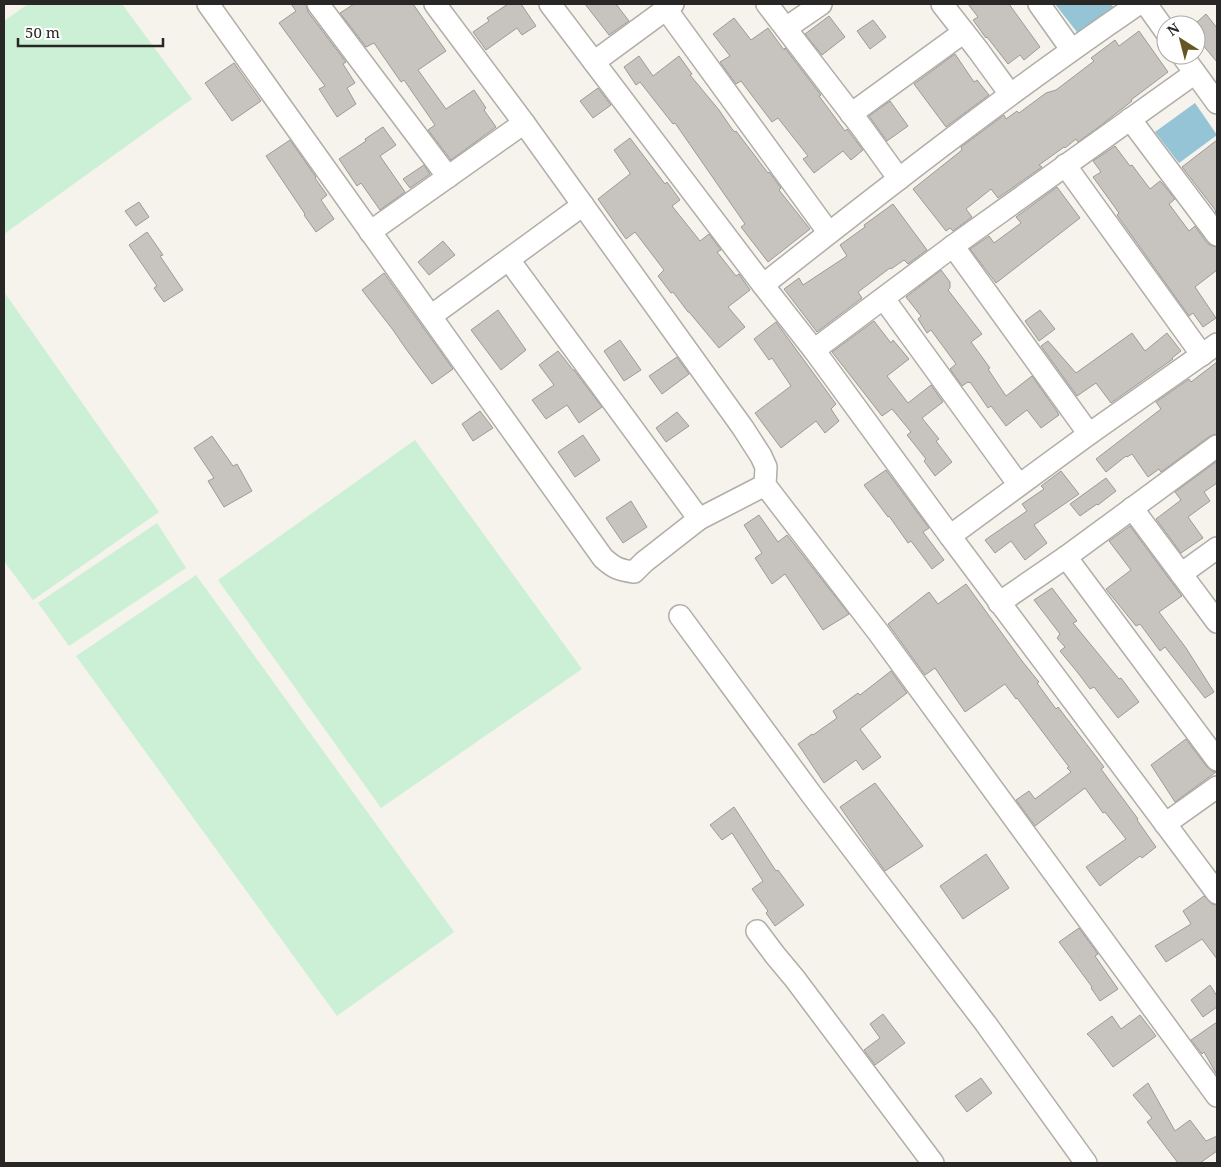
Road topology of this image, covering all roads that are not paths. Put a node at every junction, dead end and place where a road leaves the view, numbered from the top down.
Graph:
1 (208, 4) edge
2 (318, 4) edge
3 (435, 4) edge
4 (550, 4) edge
5 (766, 4) edge
6 (821, 4) edge
7 (942, 4) edge
8 (1039, 4) edge
9 (1138, 4) edge
10 (1146, 4) edge
11 (670, 6) edge
12 (1156, 18) edge
13 (786, 28) junction
14 (964, 32) junction
15 (1071, 49) junction
16 (594, 62) junction
17 (1189, 65) edge
18 (1194, 73) junction
19 (1010, 94) junction
20 (1217, 103) edge
21 (851, 114) junction
22 (1130, 119) junction
23 (524, 123) junction
24 (1065, 165) junction
25 (448, 177) junction
26 (899, 179) junction
27 (583, 205) junction
28 (370, 232) junction
29 (830, 233) junction
30 (1217, 235) edge
31 (953, 246) junction
32 (509, 260) junction
33 (764, 286) junction
34 (884, 299) junction
35 (431, 316) junction
36 (1210, 349) edge
37 (814, 350) junction
38 (1089, 434) junction
39 (1217, 446) edge
40 (765, 485) junction
41 (1019, 486) junction
42 (1132, 508) junction
43 (699, 519) junction
44 (950, 536) junction
45 (1217, 548) edge
46 (1066, 557) junction
47 (1181, 574) junction
48 (999, 603) junction
49 (680, 616) dead end
50 (1217, 622) edge
51 (1217, 760) edge
52 (1217, 787) edge
53 (1165, 824) junction
54 (1217, 893) edge
55 (757, 931) dead end
56 (1217, 1096) edge
57 (933, 1163) edge
58 (1086, 1163) edge

1 - 28 street
2 - 25 street
3 - 23 street
4 - 16 street
5 - 13 street
6 - 13 street
7 - 14 street
8 - 15 street
9 - 15 street
10 - 12 street
11 - 16 street
11 - 29 street
13 - 21 street
14 - 19 street
14 - 21 street
15 - 19 street
16 - 33 street
17 - 18 street
18 - 20 street
18 - 22 street
19 - 26 street
21 - 26 street
22 - 24 street
22 - 30 street
23 - 25 street
23 - 27 street
24 - 31 street
24 - 36 street
25 - 28 street
26 - 29 street
27 - 32 street
27 - 40 street
28 - 35 street
29 - 33 street
31 - 34 street
31 - 38 street
32 - 35 street
32 - 43 street
33 - 37 street
34 - 37 street
34 - 41 street
35 - 43 street
36 - 38 street
37 - 44 street
38 - 41 street
39 - 42 street
40 - 43 street
40 - 56 street
41 - 44 street
42 - 46 street
42 - 47 street
44 - 48 street
45 - 47 street
46 - 48 street
46 - 51 street
47 - 50 street
48 - 53 street
49 - 58 street
52 - 53 street
53 - 54 street
55 - 57 street

